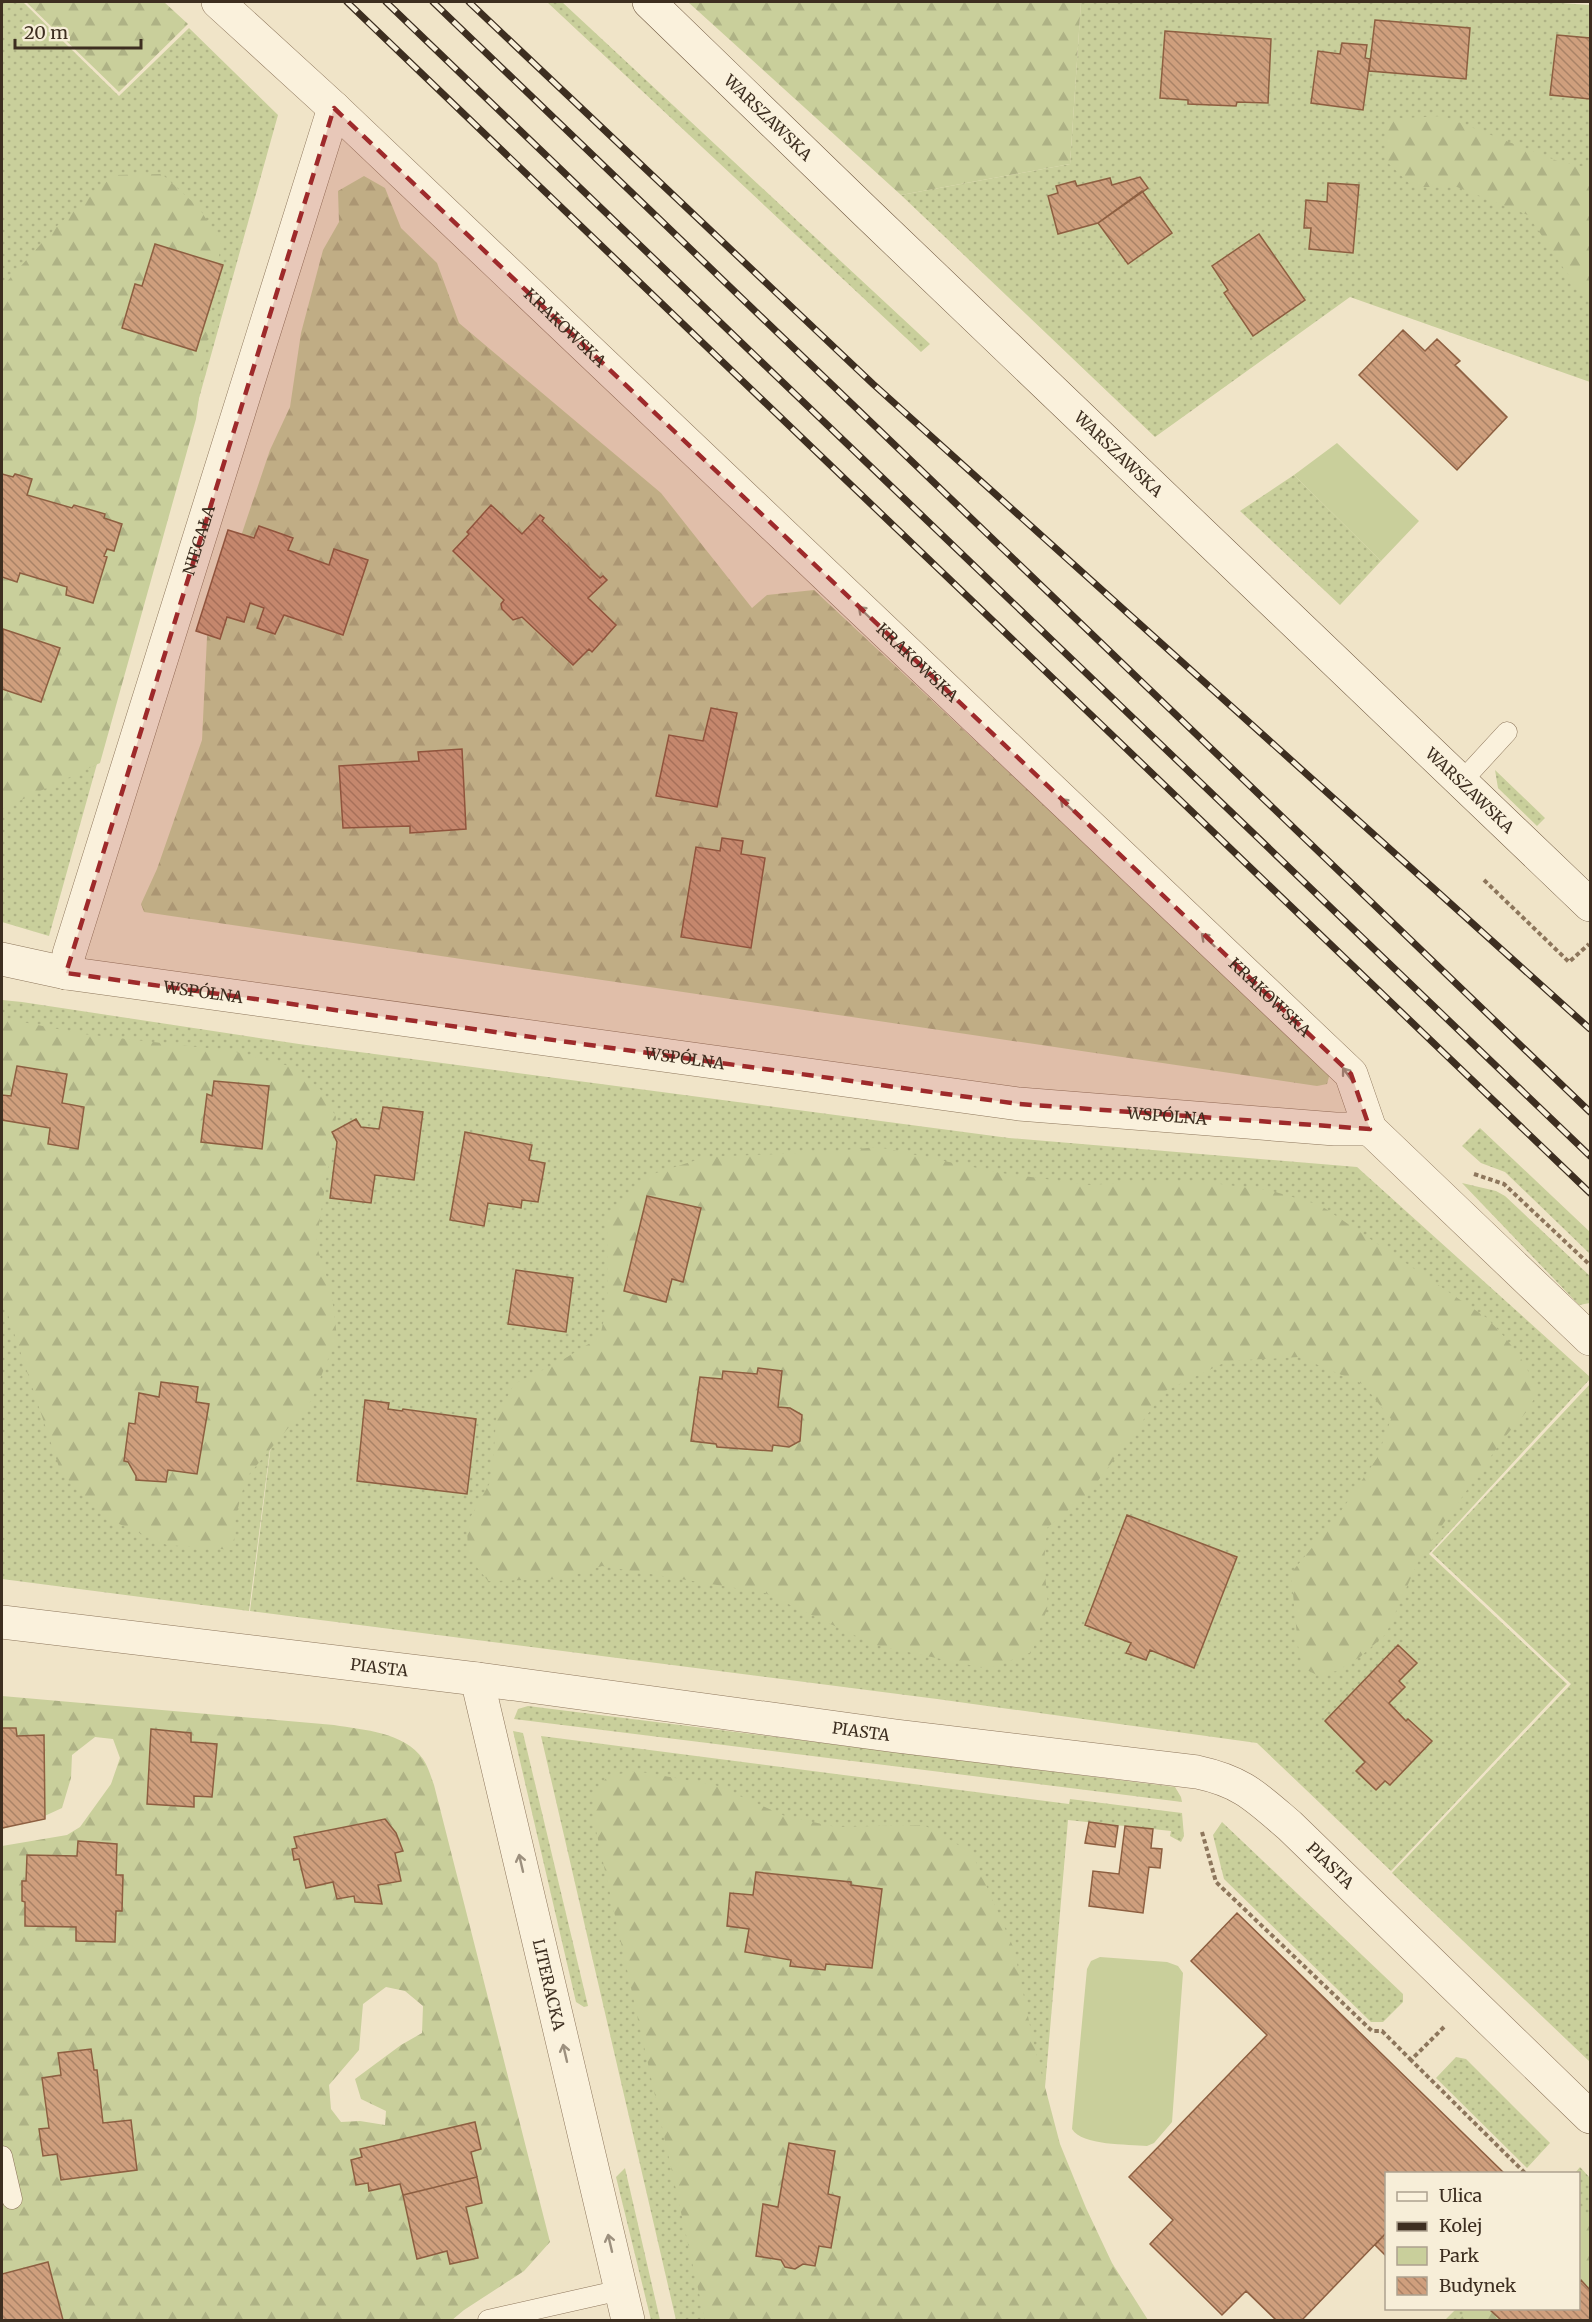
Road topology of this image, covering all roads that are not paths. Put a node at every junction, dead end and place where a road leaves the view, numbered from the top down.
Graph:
1 (218, 2) edge
2 (649, 2) edge
3 (334, 108) junction
4 (1508, 732) dead end
5 (1462, 781) junction
6 (1590, 904) edge
7 (2, 960) edge
8 (66, 973) junction
9 (1370, 1129) junction
10 (1590, 1339) edge
11 (2, 1622) edge
12 (477, 1679) junction
13 (1590, 2117) edge
14 (2, 2156) edge
15 (12, 2199) dead end
16 (624, 2305) edge
17 (488, 2320) edge

1 - 3 street, KRAKOWSKA
2 - 5 street, WARSZAWSKA
3 - 8 street, NIECAŁA
9 -> 3 street, KRAKOWSKA
4 - 5 lane
5 - 6 street, WARSZAWSKA
7 - 8 street, WSPÓLNA
8 - 9 street, WSPÓLNA
9 - 10 street, KRAKOWSKA
11 - 12 street, PIASTA
12 - 13 street, PIASTA
16 -> 12 street, LITERACKA
14 - 15 lane
16 - 17 lane, LITERACKA

